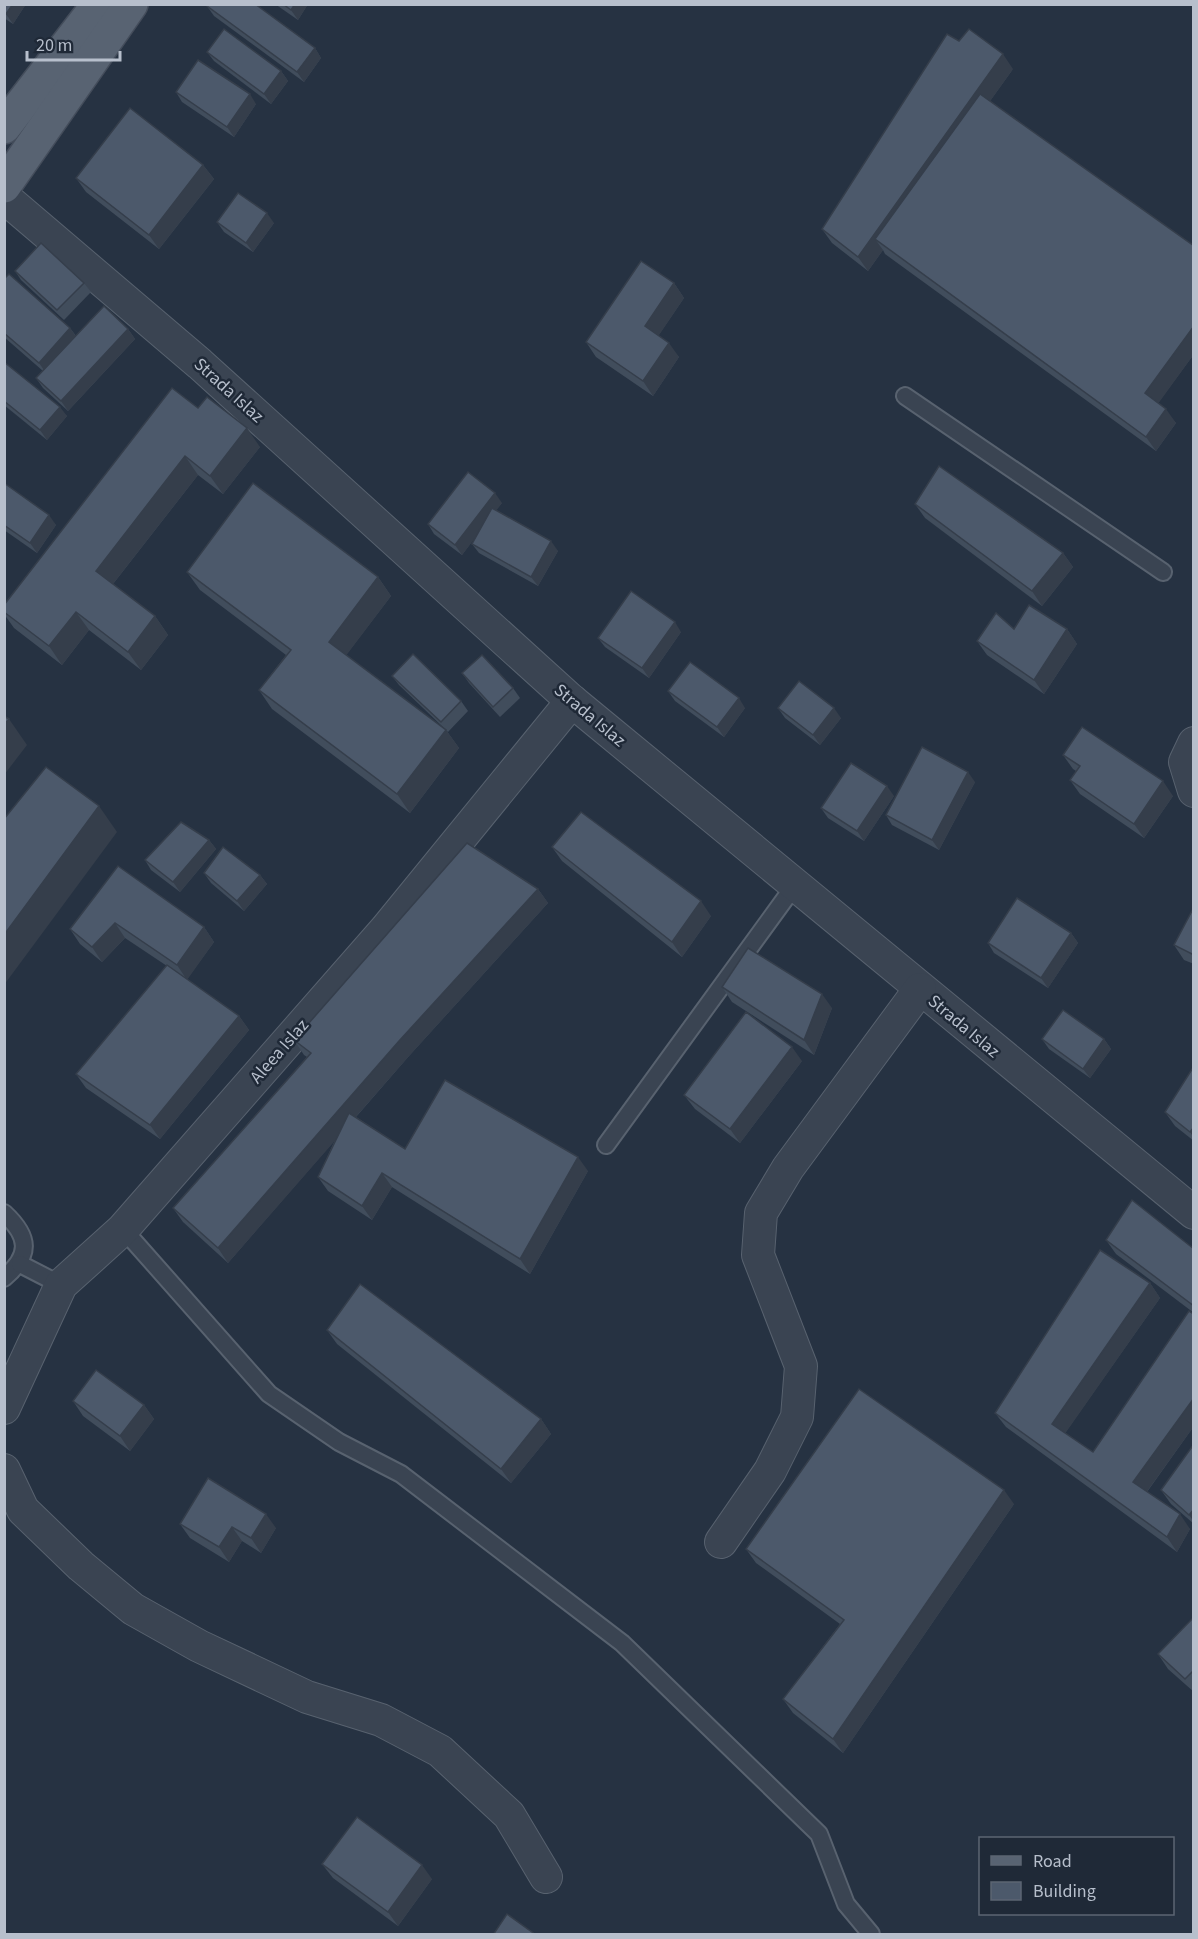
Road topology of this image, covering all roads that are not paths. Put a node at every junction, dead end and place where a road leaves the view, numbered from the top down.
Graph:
1 (99, 4) edge
2 (131, 4) edge
3 (4, 128) edge
4 (4, 186) edge
5 (4, 197) edge
6 (905, 396) dead end
7 (1163, 572) dead end
8 (572, 701) junction
9 (1194, 743) edge
10 (1194, 790) edge
11 (795, 885) junction
12 (920, 989) junction
13 (606, 1145) dead end
14 (1193, 1212) edge
15 (4, 1214) edge
16 (123, 1229) junction
17 (20, 1264) junction
18 (4, 1278) edge
19 (61, 1285) junction
20 (4, 1408) edge
21 (4, 1470) edge
22 (721, 1542) dead end
23 (546, 1876) dead end
24 (871, 1935) edge

1 - 3 main road
2 - 4 main road
5 - 8 street, Strada Islaz
6 - 7 lane
8 - 11 street, Strada Islaz
8 - 16 street, Aleea Islaz
9 - 10 street
11 - 12 street, Strada Islaz
11 - 13 lane
12 - 14 street, Strada Islaz
12 - 22 street
15 - 17 lane
16 - 19 street, Aleea Islaz
16 - 24 lane
17 - 18 lane
17 - 19 lane
19 - 20 street, Aleea Islaz
21 - 23 street

